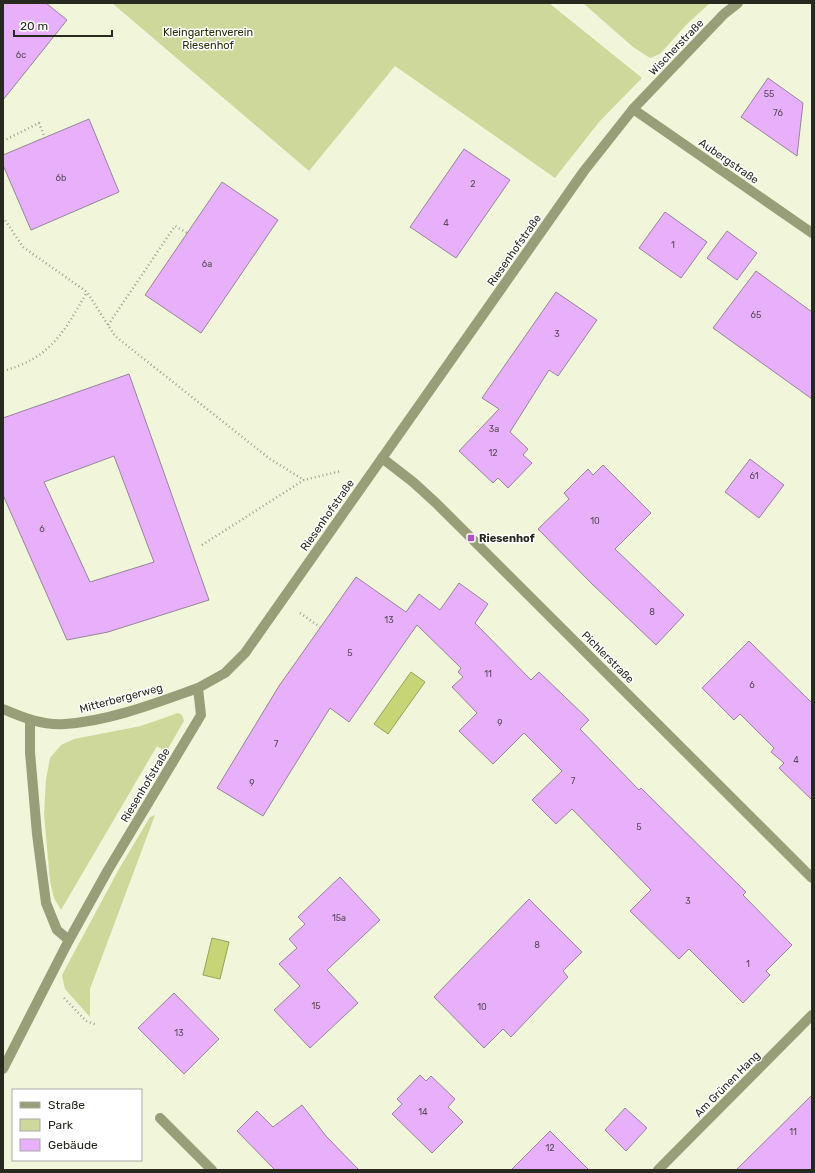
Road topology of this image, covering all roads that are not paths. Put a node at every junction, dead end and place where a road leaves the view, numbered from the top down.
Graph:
1 (738, 3) edge
2 (633, 109) junction
3 (812, 233) edge
4 (382, 458) junction
5 (198, 688) junction
6 (3, 709) edge
7 (30, 720) junction
8 (812, 878) edge
9 (69, 940) junction
10 (812, 1015) edge
11 (3, 1069) edge
12 (160, 1118) dead end
13 (212, 1170) edge
14 (658, 1170) edge

1 - 2 street, Wischerstraße
2 - 3 street, Aubergstraße
2 - 4 street, Riesenhofstraße
4 - 5 street, Riesenhofstraße
4 - 8 street, Pichlerstraße
5 - 7 street, Mitterbergerweg
5 - 9 street, Riesenhofstraße
6 - 7 street, Mitterbergerweg
7 - 9 street
9 - 11 street, Riesenhofstraße
10 - 14 street, Am Grünen Hang
12 - 13 street

